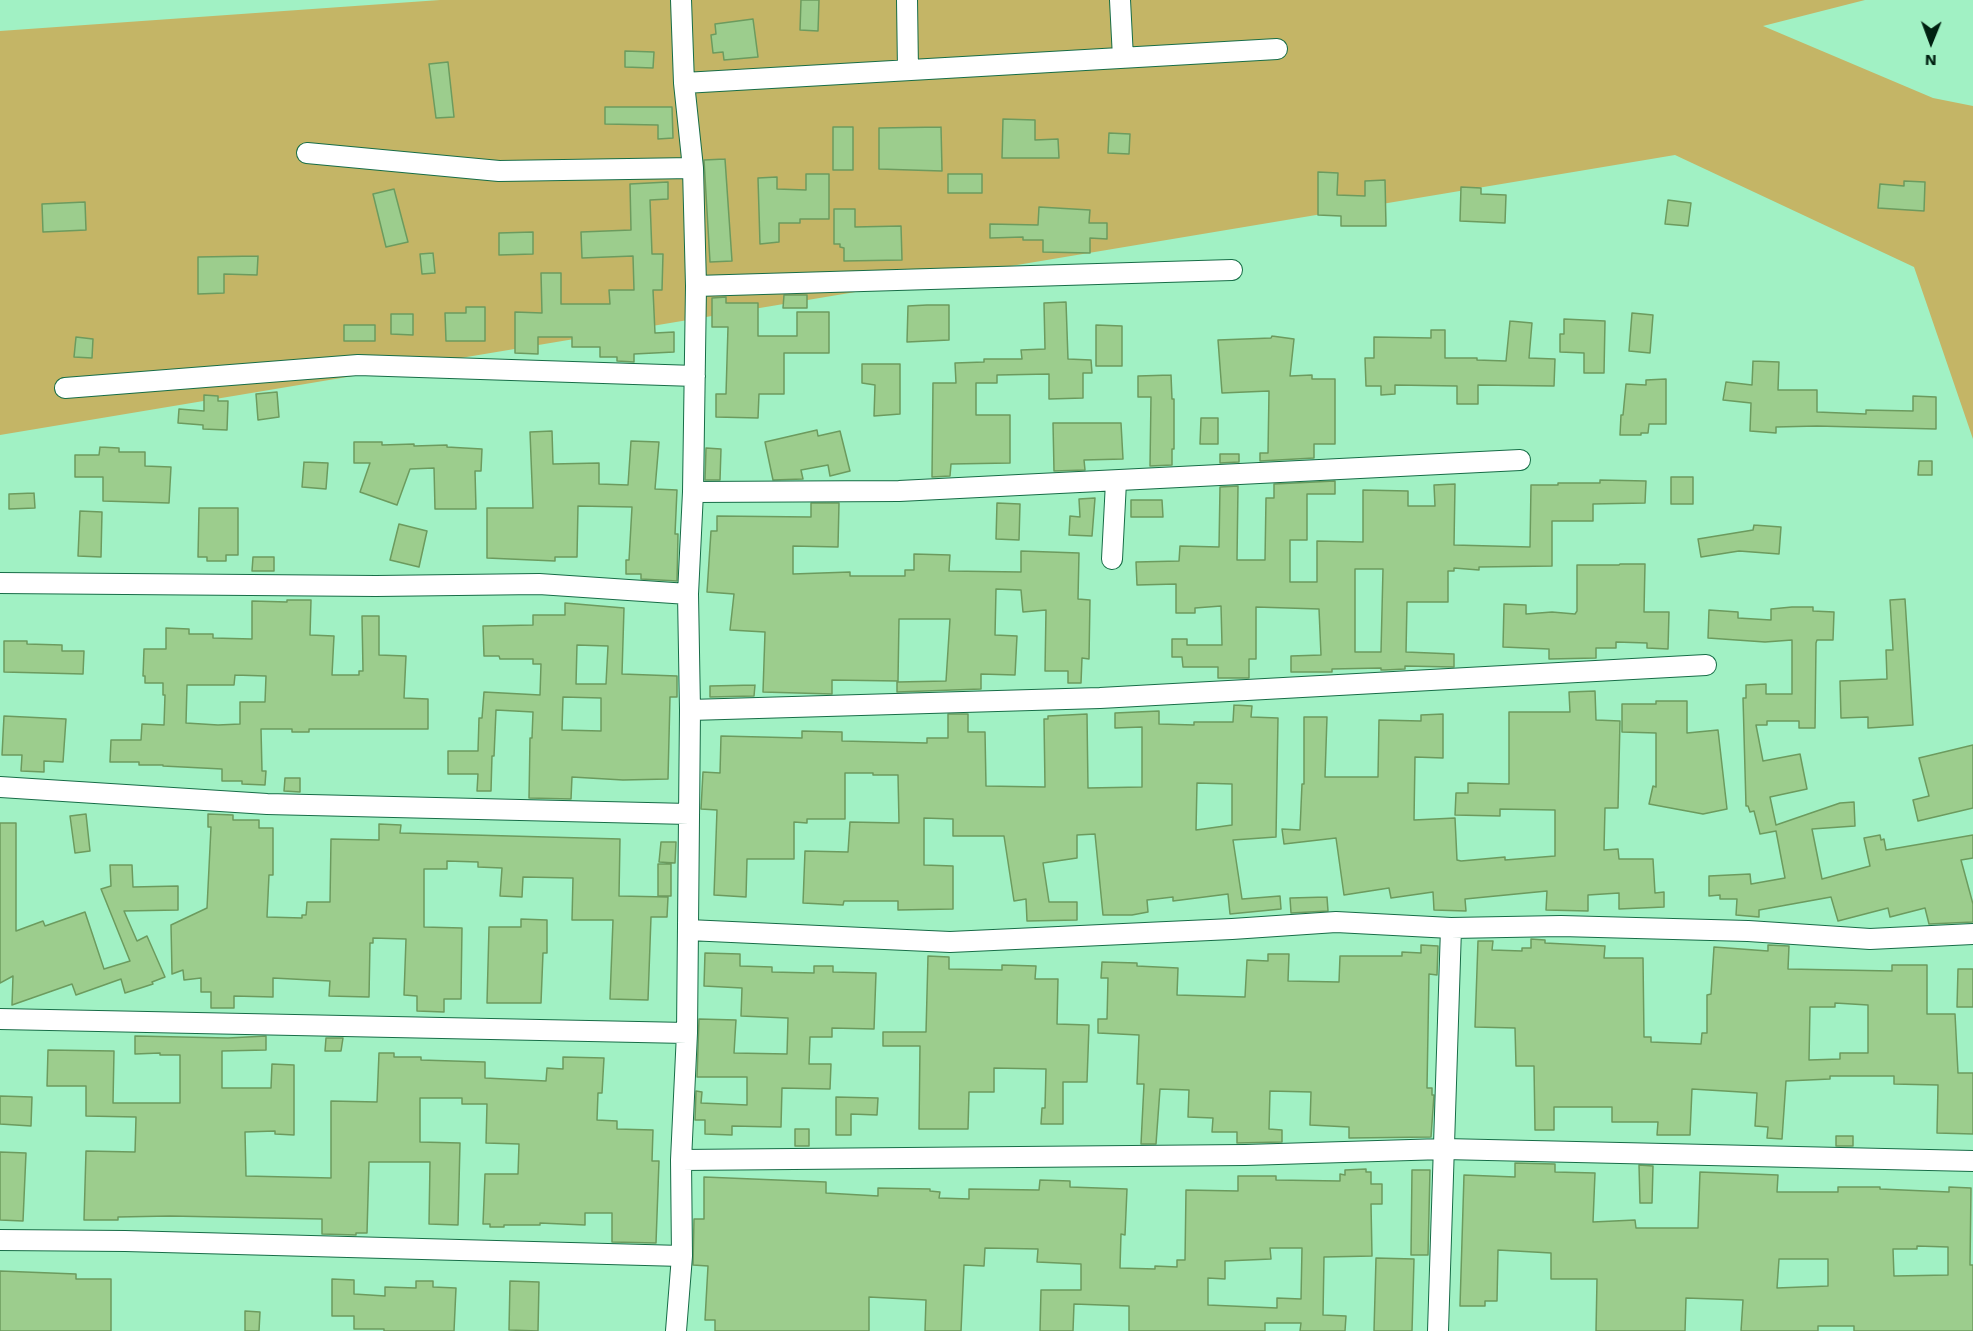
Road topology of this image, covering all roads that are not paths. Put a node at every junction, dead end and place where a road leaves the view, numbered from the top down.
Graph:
1 (681, 0) edge
2 (908, 0) edge
3 (1120, 0) edge
4 (1277, 50) dead end
5 (1123, 58) junction
6 (908, 70) junction
7 (684, 83) junction
8 (307, 153) dead end
9 (693, 168) junction
10 (1232, 270) dead end
11 (696, 286) junction
12 (695, 376) junction
13 (65, 388) dead end
14 (1520, 460) dead end
15 (1116, 482) junction
16 (693, 492) junction
17 (1112, 560) dead end
18 (0, 583) edge
19 (688, 594) junction
20 (1706, 665) dead end
21 (690, 710) junction
22 (0, 787) edge
23 (689, 814) junction
24 (1451, 928) junction
25 (688, 930) junction
26 (1973, 934) edge
27 (0, 1019) edge
28 (687, 1033) junction
29 (1444, 1149) junction
30 (681, 1160) junction
31 (1973, 1161) edge
32 (0, 1240) edge
33 (682, 1256) junction
34 (675, 1331) edge
35 (1438, 1331) edge

1 - 7 street
2 - 6 street
3 - 5 street
4 - 5 street
5 - 6 street
6 - 7 street
7 - 9 street
8 - 9 street
9 - 11 street
10 - 11 street
11 - 12 street
12 - 13 street
12 - 16 street
14 - 15 street
15 - 16 street
15 - 17 street
16 - 19 street
18 - 19 street
19 - 21 street
20 - 21 street
21 - 23 street
22 - 23 street
23 - 25 street
24 - 25 street
24 - 26 street
24 - 29 street
25 - 28 street
27 - 28 street
28 - 30 street
29 - 30 street
29 - 31 street
29 - 35 street
30 - 33 street
32 - 33 street
33 - 34 street

